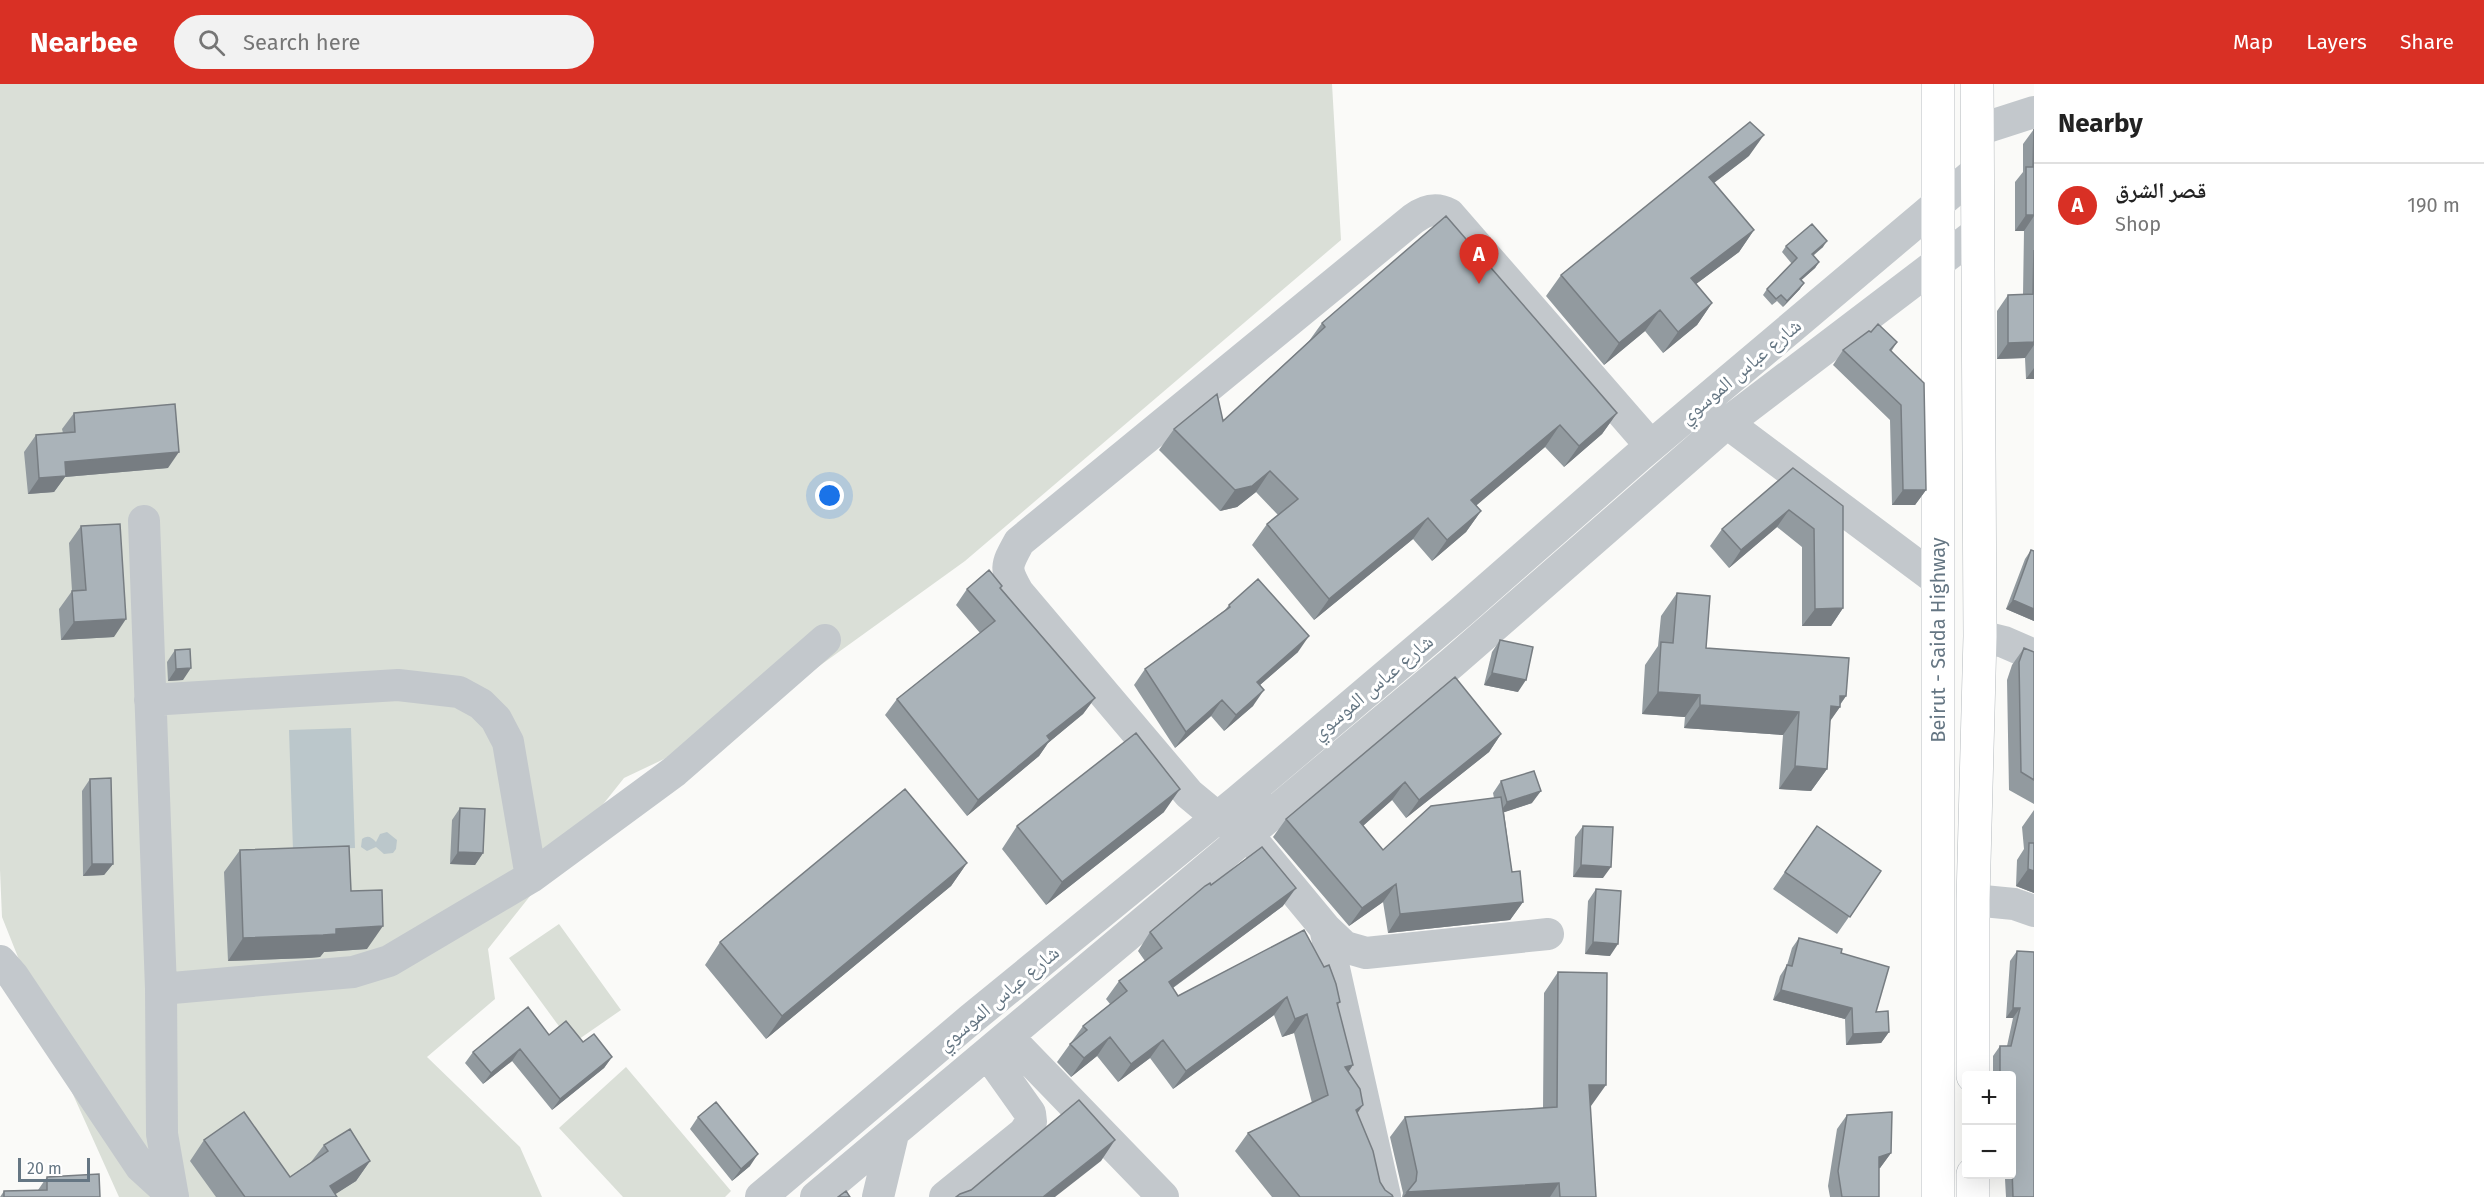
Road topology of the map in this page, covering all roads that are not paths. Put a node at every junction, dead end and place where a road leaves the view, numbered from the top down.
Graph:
1 (1938, 84) edge
2 (1977, 84) edge
3 (2034, 112) edge
4 (1977, 130) junction
5 (1977, 171) junction
6 (1938, 202) junction
7 (1977, 233) junction
8 (1937, 264) junction
9 (1727, 423) junction
10 (1651, 446) junction
11 (144, 521) dead end
12 (1937, 580) junction
13 (1980, 636) junction
14 (825, 640) dead end
15 (2034, 655) edge
16 (150, 700) junction
17 (1218, 818) junction
18 (1248, 835) junction
19 (531, 877) junction
20 (1973, 900) junction
21 (2034, 911) edge
22 (1325, 928) junction
23 (1548, 934) dead end
24 (0, 961) edge
25 (161, 989) junction
26 (998, 1045) junction
27 (1973, 1071) edge
28 (893, 1134) junction
29 (1973, 1179) edge
30 (1385, 1196) edge
31 (173, 1197) edge
32 (761, 1197) edge
33 (816, 1197) edge
34 (878, 1197) edge
35 (945, 1197) edge
36 (1163, 1197) edge
37 (1938, 1197) edge
38 (1973, 1197) edge

1 - 6 highway, Beirut - Saida Highway
2 - 4 highway, Beirut - Saida Highway
3 - 4 street
4 - 5 highway, Beirut - Saida Highway
5 - 6 street, شارع عباس الموسوي
5 - 7 highway, Beirut - Saida Highway
6 - 8 highway, Beirut - Saida Highway
6 - 10 street, شارع عباس الموسوي
7 - 8 street, شارع عباس الموسوي
7 - 13 highway, Beirut - Saida Highway
8 - 9 street, شارع عباس الموسوي
8 - 12 highway, Beirut - Saida Highway
9 - 12 street
9 - 18 street, شارع عباس الموسوي
10 - 17 street, شارع عباس الموسوي
10 - 17 street
11 - 16 street
12 - 37 highway, Beirut - Saida Highway
13 - 15 street
13 - 20 highway, Beirut - Saida Highway
14 - 19 street
16 - 19 street
16 - 25 street
17 - 18 street
17 - 32 street, شارع عباس الموسوي
18 - 22 street
18 - 26 street, شارع عباس الموسوي
19 - 25 street
20 - 21 street
20 - 27 highway, Beirut - Saida Highway
22 - 23 street
22 - 30 street
24 - 31 street
25 - 31 street
26 - 28 street, شارع عباس الموسوي
26 - 35 street
26 - 36 street
28 - 33 street, شارع عباس الموسوي
28 - 34 street
29 - 38 highway

